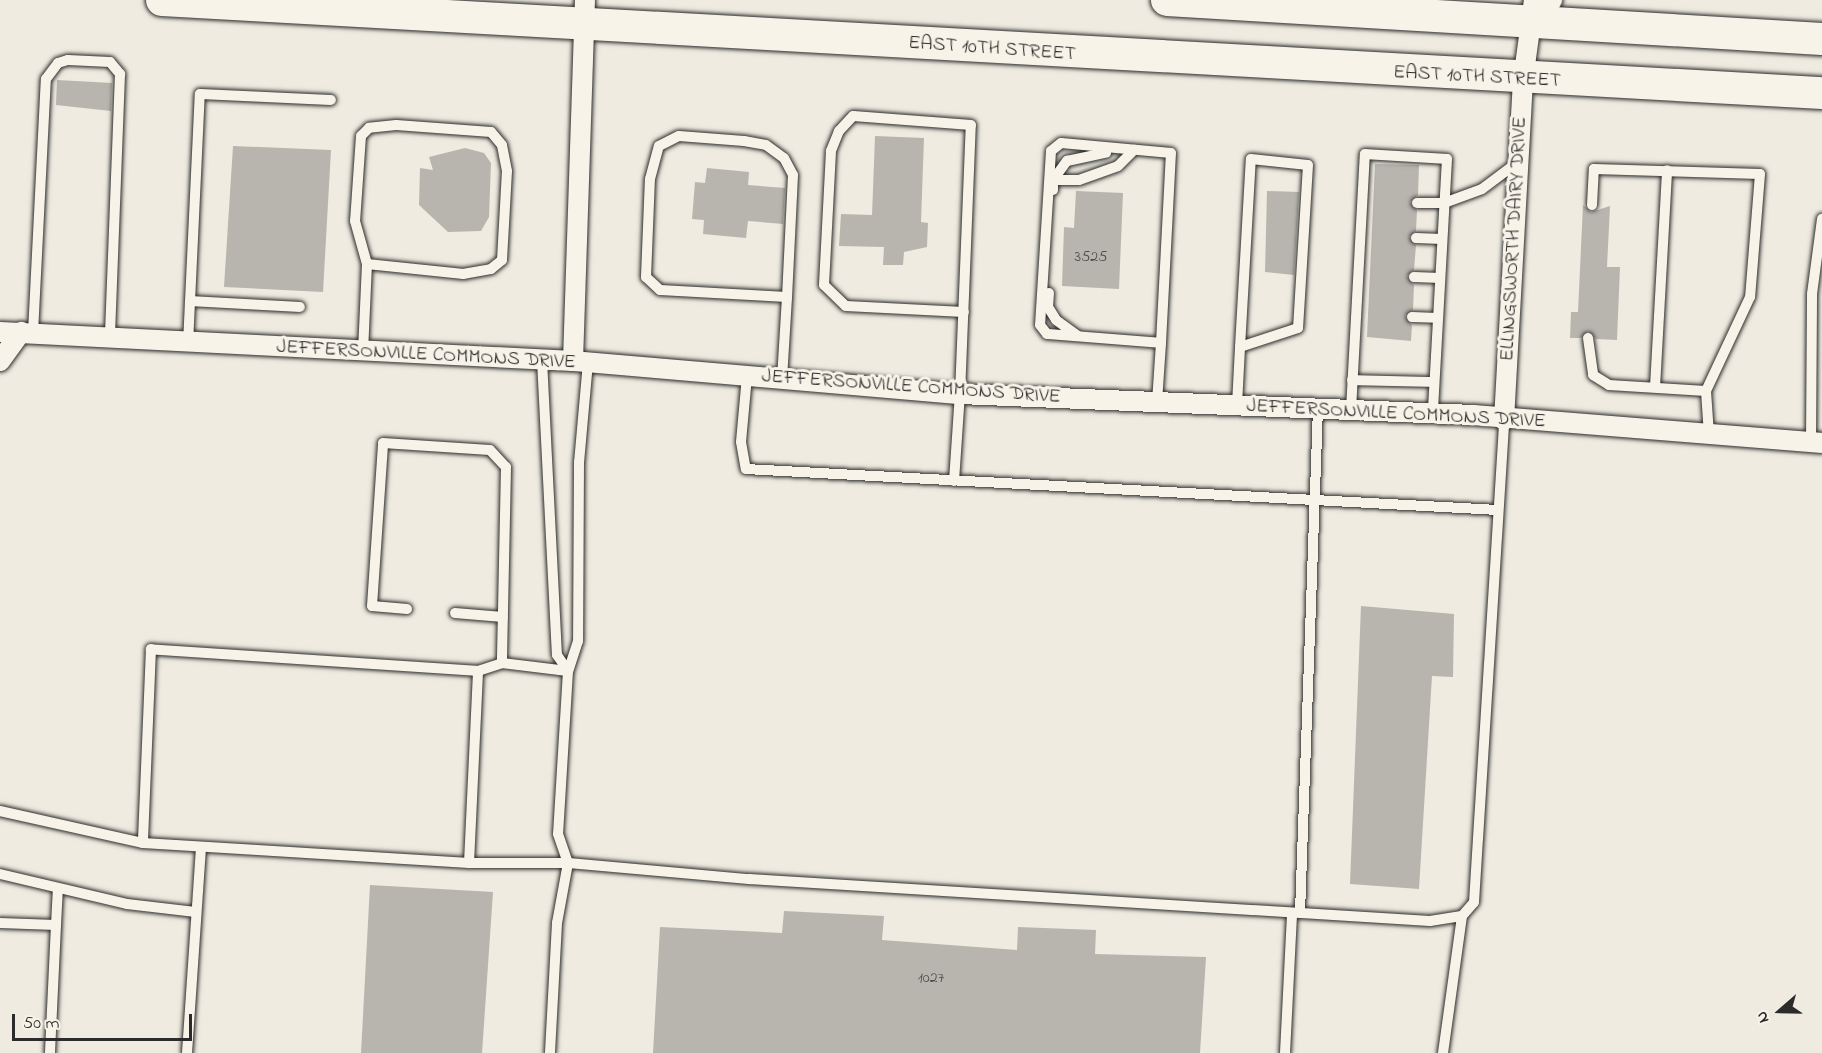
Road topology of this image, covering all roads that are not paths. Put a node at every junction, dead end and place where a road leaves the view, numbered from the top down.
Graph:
1 (162, 0) edge
2 (1167, 0) edge
3 (1540, 8) edge
4 (584, 12) edge
5 (1822, 39) edge
6 (1523, 80) junction
7 (1822, 93) edge
8 (331, 100) dead end
9 (1135, 150) junction
10 (1124, 156) junction
11 (1518, 162) junction
12 (1667, 170) junction
13 (1053, 180) junction
14 (1418, 203) dead end
15 (1444, 203) junction
16 (1592, 205) dead end
17 (1822, 219) edge
18 (1416, 238) dead end
19 (1442, 239) junction
20 (367, 264) junction
21 (1414, 277) dead end
22 (1440, 278) junction
23 (787, 297) junction
24 (190, 302) junction
25 (300, 307) dead end
26 (964, 312) junction
27 (1356, 314) junction
28 (1367, 315) dead end
29 (1412, 317) dead end
30 (1437, 318) junction
31 (0, 332) edge
32 (27, 333) junction
33 (1078, 336) junction
34 (1588, 338) dead end
35 (110, 340) junction
36 (1161, 343) junction
37 (188, 344) junction
38 (1240, 347) junction
39 (363, 352) junction
40 (542, 360) junction
41 (0, 361) edge
42 (581, 362) junction
43 (1819, 369) edge
44 (747, 376) junction
45 (782, 379) junction
46 (1352, 380) junction
47 (1434, 382) junction
48 (1655, 387) junction
49 (1706, 391) junction
50 (960, 394) junction
51 (1157, 402) junction
52 (1237, 405) junction
53 (1318, 408) junction
54 (1351, 410) junction
55 (1432, 413) junction
56 (1504, 420) junction
57 (1709, 435) junction
58 (1816, 442) edge
59 (954, 481) junction
60 (1318, 500) junction
61 (1498, 510) junction
62 (406, 609) dead end
63 (455, 613) dead end
64 (503, 617) junction
65 (502, 663) junction
66 (478, 671) junction
67 (568, 671) junction
68 (0, 811) edge
69 (143, 843) junction
70 (201, 847) junction
71 (469, 863) junction
72 (568, 863) junction
73 (0, 874) edge
74 (58, 890) junction
75 (196, 912) junction
76 (1296, 913) junction
77 (1462, 916) junction
78 (0, 923) edge
79 (56, 925) junction
80 (50, 1053) edge
81 (187, 1053) edge
82 (550, 1053) edge
83 (1285, 1053) edge
84 (1443, 1053) edge

1 - 4 main road, EAST 10TH STREET
2 - 3 main road
3 - 5 main road
3 - 6 street, ELLINGSWORTH DAIRY DRIVE
4 - 6 main road, EAST 10TH STREET
4 - 42 street
6 - 7 main road, EAST 10TH STREET
6 - 11 street, ELLINGSWORTH DAIRY DRIVE
8 - 24 lane
9 - 10 lane
9 - 33 lane
9 - 36 lane
10 - 13 lane
10 - 13 lane
11 - 15 lane
11 - 56 street, ELLINGSWORTH DAIRY DRIVE
12 - 16 lane
12 - 48 lane
12 - 49 lane
13 - 33 lane
14 - 15 lane
15 - 19 lane
15 - 27 lane
17 - 43 lane
18 - 19 lane
19 - 22 lane
20 - 20 lane
20 - 39 lane
21 - 22 lane
22 - 30 lane
23 - 23 lane
23 - 45 lane
24 - 25 lane
24 - 37 lane
26 - 26 lane
26 - 50 lane
27 - 28 lane
27 - 46 lane
29 - 30 lane
30 - 47 lane
31 - 32 street, JEFFERSONVILLE COMMONS DRIVE
32 - 35 street, JEFFERSONVILLE COMMONS DRIVE
32 - 35 lane
32 - 41 street
33 - 36 lane
34 - 48 lane
35 - 37 street, JEFFERSONVILLE COMMONS DRIVE
36 - 51 lane
37 - 39 street, JEFFERSONVILLE COMMONS DRIVE
38 - 38 lane
38 - 52 lane
39 - 40 street, JEFFERSONVILLE COMMONS DRIVE
40 - 42 street, JEFFERSONVILLE COMMONS DRIVE
40 - 67 lane
42 - 44 street, JEFFERSONVILLE COMMONS DRIVE
42 - 67 lane
43 - 58 lane
44 - 45 street, JEFFERSONVILLE COMMONS DRIVE
44 - 59 lane
45 - 50 street, JEFFERSONVILLE COMMONS DRIVE
46 - 47 lane
46 - 54 lane
47 - 55 lane
48 - 49 lane
49 - 57 lane
50 - 51 street, JEFFERSONVILLE COMMONS DRIVE
50 - 59 lane
51 - 52 street, JEFFERSONVILLE COMMONS DRIVE
52 - 53 street, JEFFERSONVILLE COMMONS DRIVE
53 - 54 street, JEFFERSONVILLE COMMONS DRIVE
53 - 60 lane
54 - 55 street, JEFFERSONVILLE COMMONS DRIVE
55 - 56 street, JEFFERSONVILLE COMMONS DRIVE
56 - 57 street, JEFFERSONVILLE COMMONS DRIVE
56 - 61 lane
57 - 58 street, JEFFERSONVILLE COMMONS DRIVE
59 - 60 lane
60 - 61 lane
60 - 76 lane
61 - 77 lane
62 - 64 lane
63 - 64 lane
64 - 65 lane
65 - 66 lane
65 - 67 lane
66 - 69 lane
66 - 71 lane
67 - 72 lane
68 - 69 lane
69 - 70 lane
70 - 71 lane
70 - 75 lane
71 - 72 lane
72 - 76 lane
72 - 82 lane
73 - 74 lane
74 - 75 lane
74 - 79 lane
75 - 81 lane
76 - 77 lane
76 - 83 lane
77 - 84 lane
78 - 79 lane
79 - 80 lane

